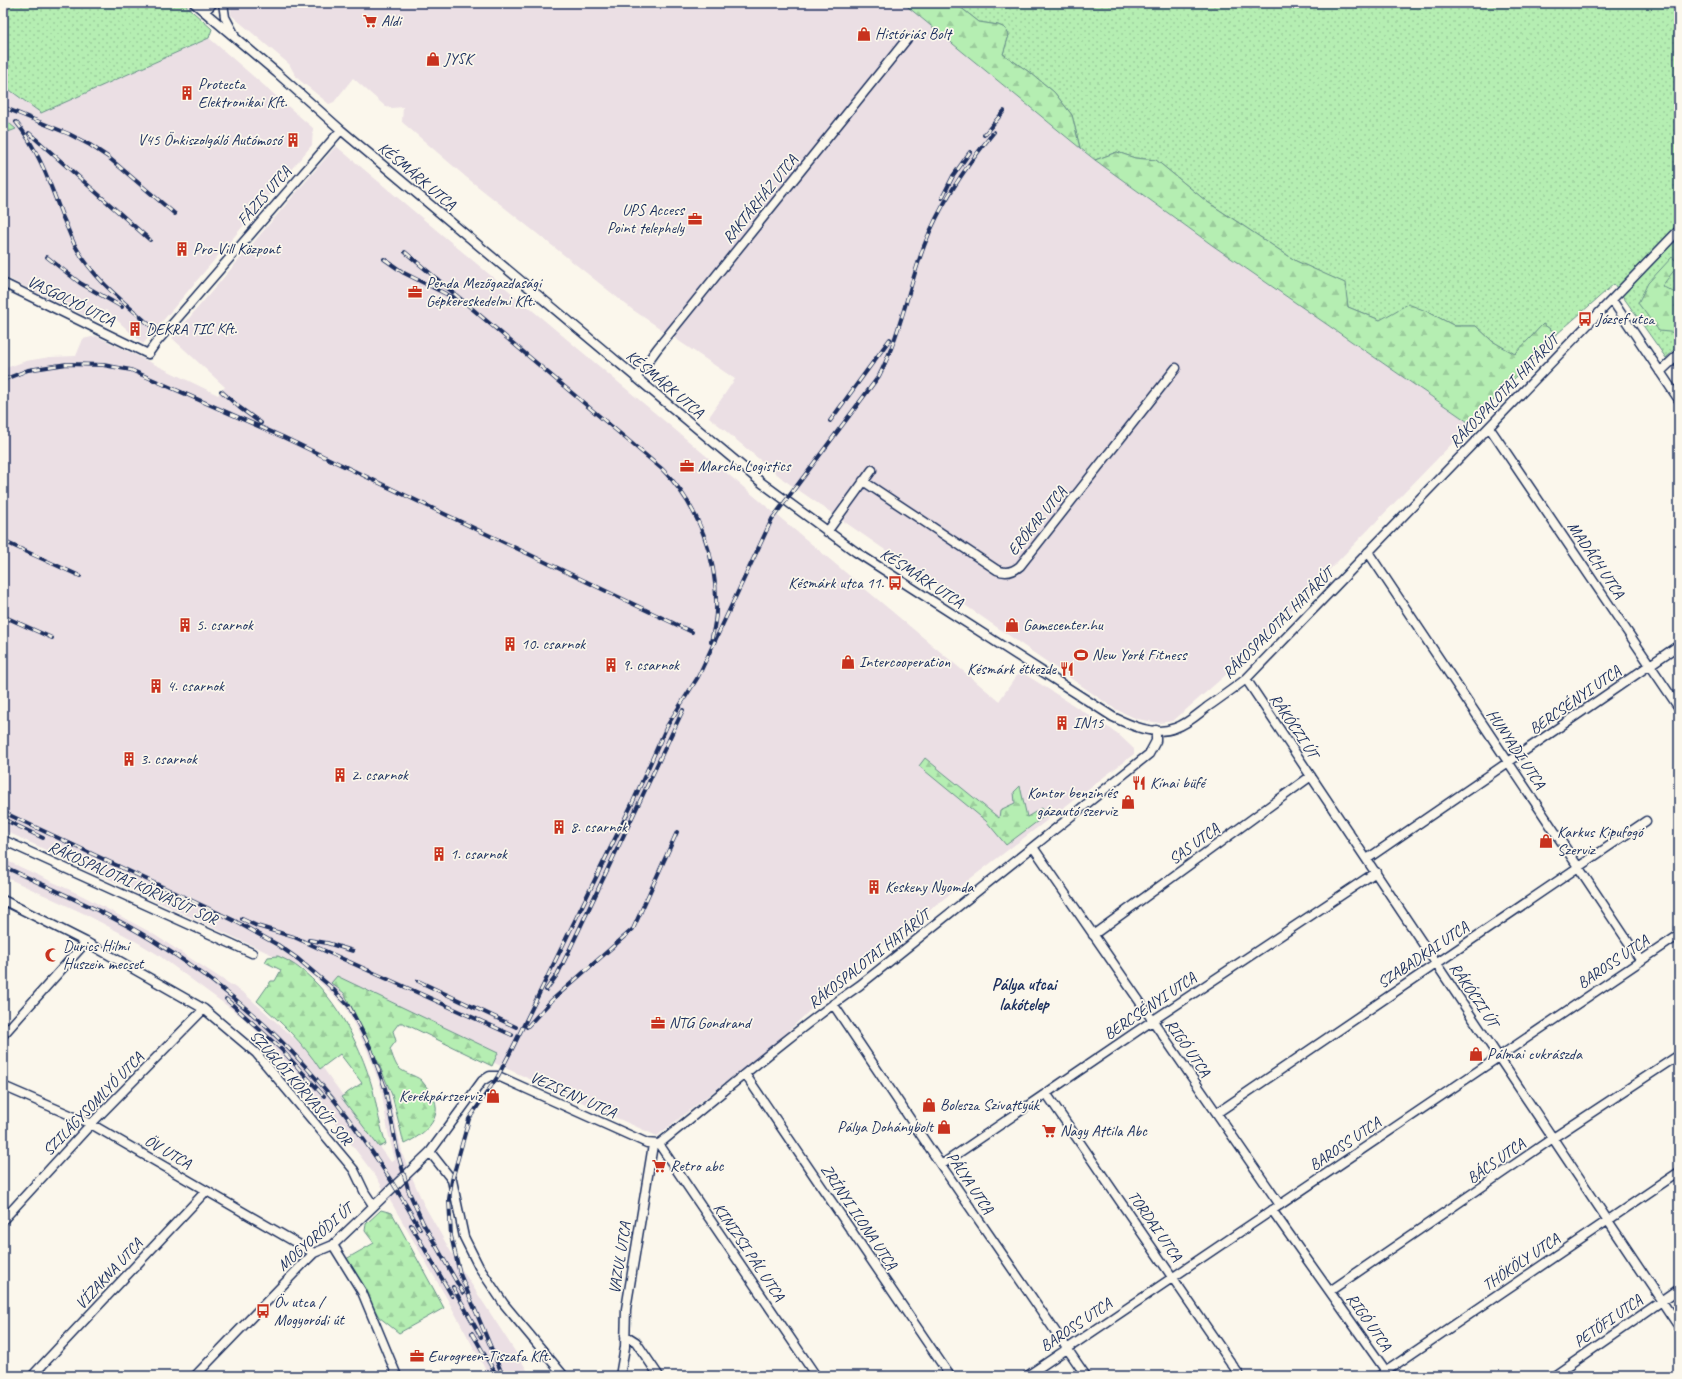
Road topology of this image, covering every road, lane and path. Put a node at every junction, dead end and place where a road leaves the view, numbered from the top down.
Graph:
1 (194, 3) edge
2 (213, 3) edge
3 (223, 3) edge
4 (204, 11) junction
5 (236, 38) junction
6 (907, 39) dead end
7 (341, 130) junction
8 (1679, 230) edge
9 (3, 283) edge
10 (1612, 300) junction
11 (148, 354) joint
12 (1679, 354) edge
13 (1176, 368) dead end
14 (1660, 372) junction
15 (636, 378) junction
16 (1679, 400) edge
17 (1489, 427) junction
18 (872, 470) dead end
19 (863, 481) junction
20 (826, 532) junction
21 (1368, 552) junction
22 (1679, 645) edge
23 (1650, 665) junction
24 (1246, 679) junction
25 (1679, 708) edge
26 (1156, 730) junction
27 (1509, 762) junction
28 (1311, 776) junction
29 (1646, 821) dead end
30 (3, 840) edge
31 (1032, 847) junction
32 (1367, 859) junction
33 (1578, 866) junction
34 (1376, 872) junction
35 (3, 900) edge
36 (1093, 935) junction
37 (1679, 935) edge
38 (86, 942) junction
39 (252, 953) dead end
40 (1641, 961) junction
41 (1436, 963) junction
42 (833, 1004) junction
43 (204, 1009) junction
44 (1152, 1021) junction
45 (3, 1035) edge
46 (1679, 1055) edge
47 (1499, 1057) junction
48 (745, 1074) junction
49 (482, 1081) joint
50 (3, 1086) edge
51 (1046, 1093) junction
52 (1217, 1113) junction
53 (92, 1124) junction
54 (1553, 1138) junction
55 (656, 1144) junction
56 (430, 1152) junction
57 (941, 1165) junction
58 (1679, 1172) edge
59 (206, 1191) junction
60 (373, 1205) junction
61 (1280, 1205) junction
62 (1272, 1210) junction
63 (3, 1220) edge
64 (1608, 1220) junction
65 (332, 1245) junction
66 (314, 1253) junction
67 (1173, 1277) junction
68 (1679, 1289) edge
69 (1330, 1291) junction
70 (1662, 1301) junction
71 (1679, 1326) edge
72 (625, 1335) junction
73 (1067, 1348) junction
74 (1386, 1371) junction
75 (32, 1376) edge
76 (195, 1376) edge
77 (397, 1376) edge
78 (564, 1376) edge
79 (620, 1376) edge
80 (659, 1376) edge
81 (816, 1376) edge
82 (950, 1376) edge
83 (1027, 1376) edge
84 (1086, 1376) edge
85 (1240, 1376) edge
86 (1379, 1376) edge
87 (1554, 1376) edge

1 - 4 street, KÉSMÁRK UTCA
2 - 4 street
3 - 5 street
4 - 5 street, KÉSMÁRK UTCA
5 - 7 street, KÉSMÁRK UTCA
6 - 15 street, RAKTÁRHÁZ UTCA
7 - 11 street, FÁZIS UTCA
7 - 15 street, KÉSMÁRK UTCA
8 - 10 street, RÁKOSPALOTAI HATÁRÚT
9 - 11 street, VASGOLYÓ UTCA
10 - 14 street
10 - 17 street, RÁKOSPALOTAI HATÁRÚT
12 - 14 street
13 - 19 street, ERŐKAR UTCA
14 - 16 street
15 - 20 street, KÉSMÁRK UTCA
17 - 21 street, RÁKOSPALOTAI HATÁRÚT
17 - 23 street, MADÁCH UTCA
18 - 19 street
19 - 20 street
20 - 26 street, KÉSMÁRK UTCA
21 - 24 street, RÁKOSPALOTAI HATÁRÚT
21 - 27 street, HUNYADI UTCA
22 - 23 street, BERCSÉNYI UTCA
23 - 25 street, MADÁCH UTCA
23 - 27 street, BERCSÉNYI UTCA
24 - 26 street, RÁKOSPALOTAI HATÁRÚT
24 - 28 street, RÁKÓCZI ÚT
26 - 31 street, RÁKOSPALOTAI HATÁRÚT
27 - 32 street, BERCSÉNYI UTCA
27 - 33 street, HUNYADI UTCA
28 - 32 street, RÁKÓCZI ÚT
28 - 36 street, SAS UTCA
29 - 33 street, SZABADKAI UTCA
30 - 39 street, RÁKOSPALOTAI KÖRVASÚT SOR
31 - 36 street, RIGÓ UTCA
31 - 42 street, RÁKOSPALOTAI HATÁRÚT
32 - 34 street, RÁKÓCZI ÚT
33 - 40 street, HUNYADI UTCA
33 - 41 street, SZABADKAI UTCA
34 - 41 street, RÁKÓCZI ÚT
34 - 44 street, BERCSÉNYI UTCA
35 - 38 street, SZUGLÓI KÖRVASÚT SOR
36 - 44 street, RIGÓ UTCA
37 - 40 street, BAROSS UTCA
38 - 43 street, SZUGLÓI KÖRVASÚT SOR
38 - 45 street
40 - 47 street, BAROSS UTCA
41 - 47 street, RÁKÓCZI ÚT
41 - 52 street, SZABADKAI UTCA
42 - 48 street, RÁKOSPALOTAI HATÁRÚT
42 - 57 street, PÁLYA UTCA
43 - 53 street, SZILÁGYSOMLYÓ UTCA
43 - 60 street, SZUGLÓI KÖRVASÚT SOR
44 - 51 street, BERCSÉNYI UTCA
44 - 52 street, RIGÓ UTCA
46 - 54 street, BÁCS UTCA
47 - 54 street, RÁKÓCZI ÚT
47 - 61 street, BAROSS UTCA
48 - 55 street, RÁKOSPALOTAI HATÁRÚT
48 - 82 street, ZRÍNYI ILONA UTCA
49 - 55 street, VEZSENY UTCA
49 - 56 street, MOGYORÓDI ÚT
50 - 53 street, ÖV UTCA
51 - 57 street, BERCSÉNYI UTCA
51 - 67 street, TORDAI UTCA
52 - 61 street, RIGÓ UTCA
53 - 59 street, ÖV UTCA
53 - 63 street, SZILÁGYSOMLYÓ UTCA
54 - 64 street, RÁKÓCZI ÚT
54 - 69 street, BÁCS UTCA
55 - 72 street, VAZUL UTCA
55 - 81 street, KINIZSI PÁL UTCA
56 - 60 street, MOGYORÓDI ÚT
56 - 78 street
57 - 73 street, PÁLYA UTCA
58 - 64 street, THÖKÖLY UTCA
59 - 66 street, ÖV UTCA
59 - 75 street, VÍZAKNA UTCA
60 - 65 street, MOGYORÓDI ÚT
61 - 62 street, BAROSS UTCA
62 - 67 street, BAROSS UTCA
62 - 69 street, RIGÓ UTCA
64 - 70 street, RÁKÓCZI ÚT
64 - 74 street, THÖKÖLY UTCA
65 - 66 street, MOGYORÓDI ÚT
65 - 77 street
66 - 76 street, MOGYORÓDI ÚT
67 - 73 street, BAROSS UTCA
67 - 85 street, TORDAI UTCA
68 - 70 street, PETŐFI UTCA
69 - 74 street, RIGÓ UTCA
70 - 71 street, RÁKÓCZI ÚT
70 - 87 street, PETŐFI UTCA
72 - 79 street, VAZUL UTCA
72 - 80 street
73 - 83 street, BAROSS UTCA
73 - 84 street, PÁLYA UTCA
74 - 86 street, THÖKÖLY UTCA

